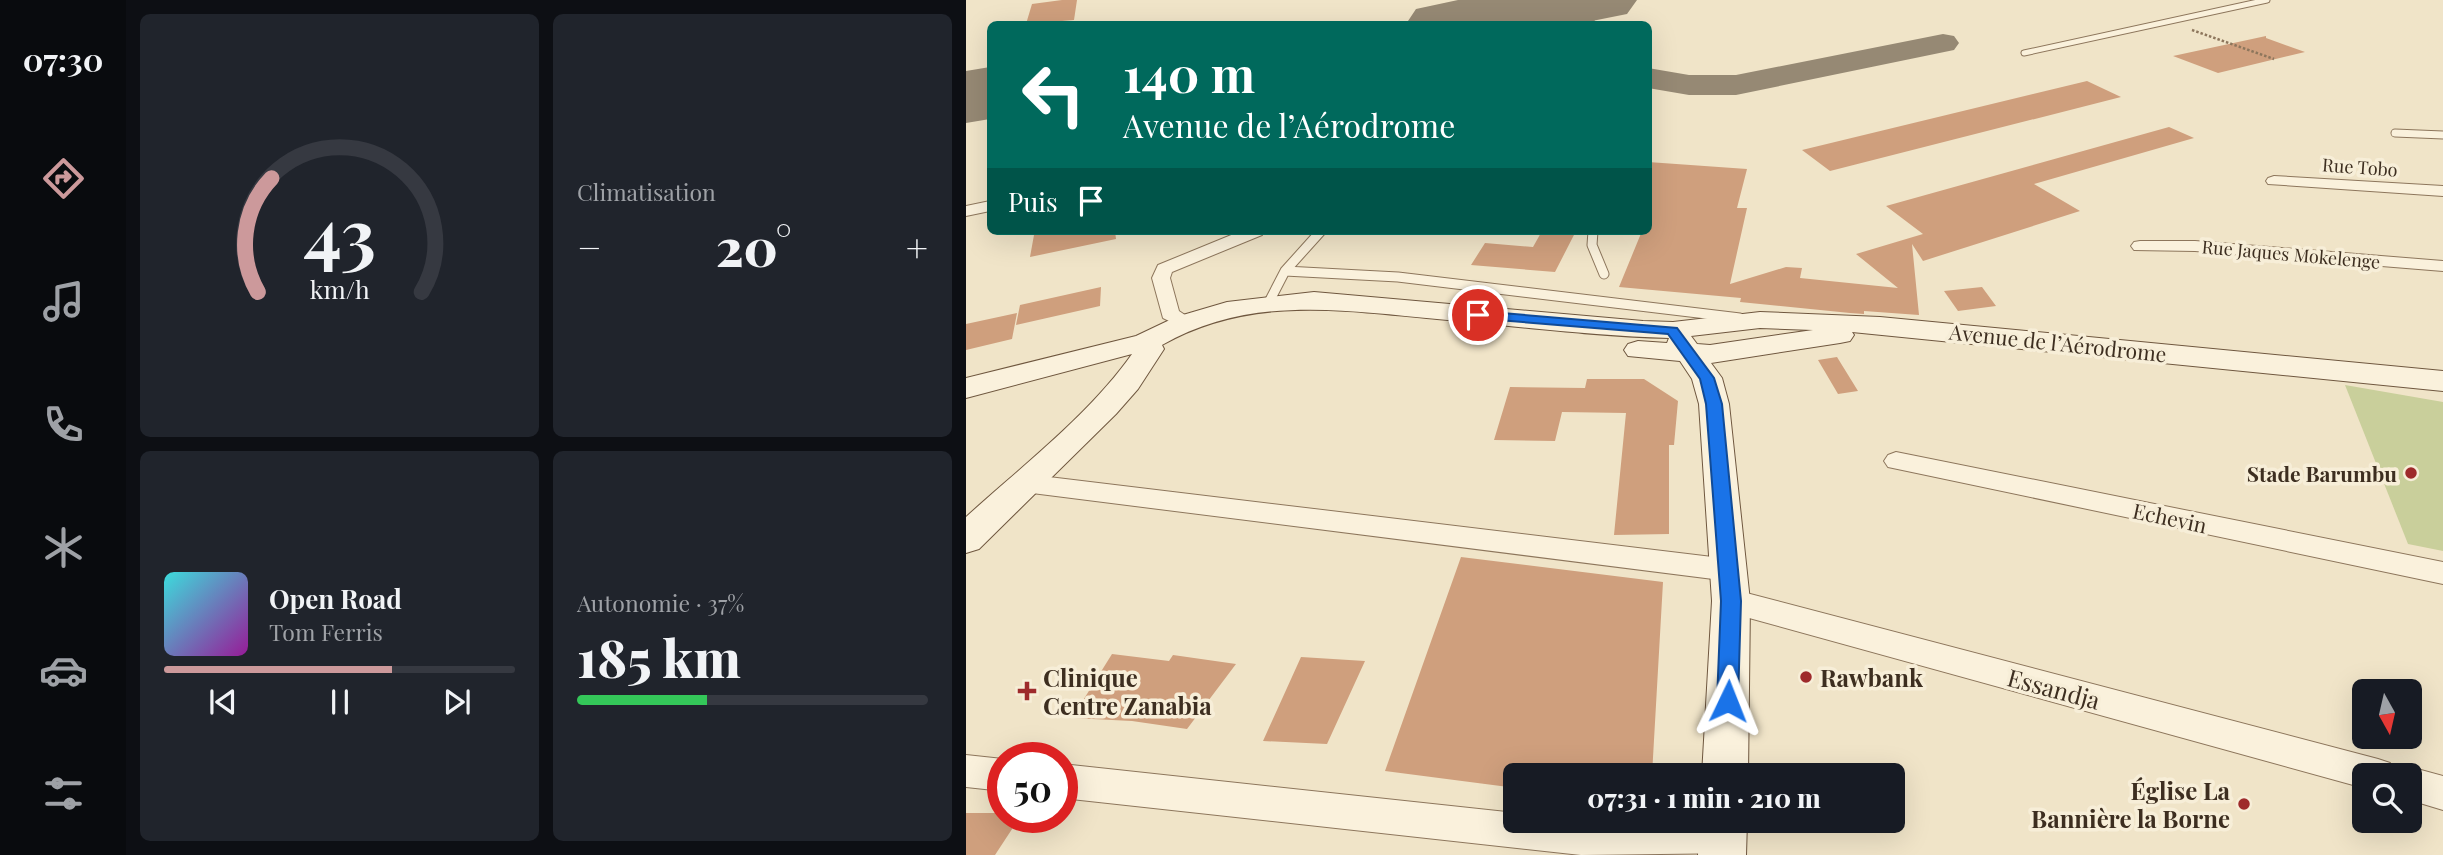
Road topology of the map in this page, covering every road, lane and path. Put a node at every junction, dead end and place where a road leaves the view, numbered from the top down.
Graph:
1 (2267, 0) edge
2 (2168, 22) junction
3 (2024, 52) dead end
4 (2274, 59) dead end
5 (2395, 133) dead end
6 (2443, 135) edge
7 (2274, 181) dead end
8 (2443, 191) edge
9 (987, 207) edge
10 (966, 211) edge
11 (1246, 235) edge
12 (1317, 235) edge
13 (1593, 235) edge
14 (2140, 246) dead end
15 (2443, 266) edge
16 (1285, 271) junction
17 (1604, 274) dead end
18 (1269, 302) junction
19 (1760, 320) junction
20 (1880, 325) junction
21 (1166, 330) junction
22 (1681, 342) junction
23 (2443, 381) edge
24 (966, 388) edge
25 (1896, 461) dead end
26 (1024, 483) junction
27 (966, 539) edge
28 (2443, 573) edge
29 (1730, 585) junction
30 (1725, 763) edge
31 (2352, 767) edge
32 (966, 771) edge
33 (987, 773) edge
34 (1078, 783) edge
35 (2422, 787) edge
36 (2443, 793) edge
37 (1723, 843) edge

1 - 2 lane
2 - 3 lane
2 - 4 path
5 - 6 lane
7 - 8 street, Rue Tobo
9 - 10 street
11 - 21 street
12 - 16 lane
13 - 17 lane
14 - 15 street, Rue Jaques Mokelenge
16 - 18 lane
16 - 19 lane
18 - 21 main road, Avenue de l’Aérodrome
18 - 22 main road, Avenue de l’Aérodrome
19 - 20 main road, Avenue de l’Aérodrome
19 - 22 main road, Avenue de l’Aérodrome
20 - 22 main road
20 - 23 main road, Avenue de l’Aérodrome
21 - 22 main road
21 - 24 main road, Avenue de l’Aérodrome
21 - 26 main road
22 - 29 main road
25 - 28 street, Echevin
26 - 27 main road
26 - 29 street, Essandja
29 - 30 main road
29 - 31 street, Essandja
32 - 33 street
34 - 37 street
35 - 36 street

